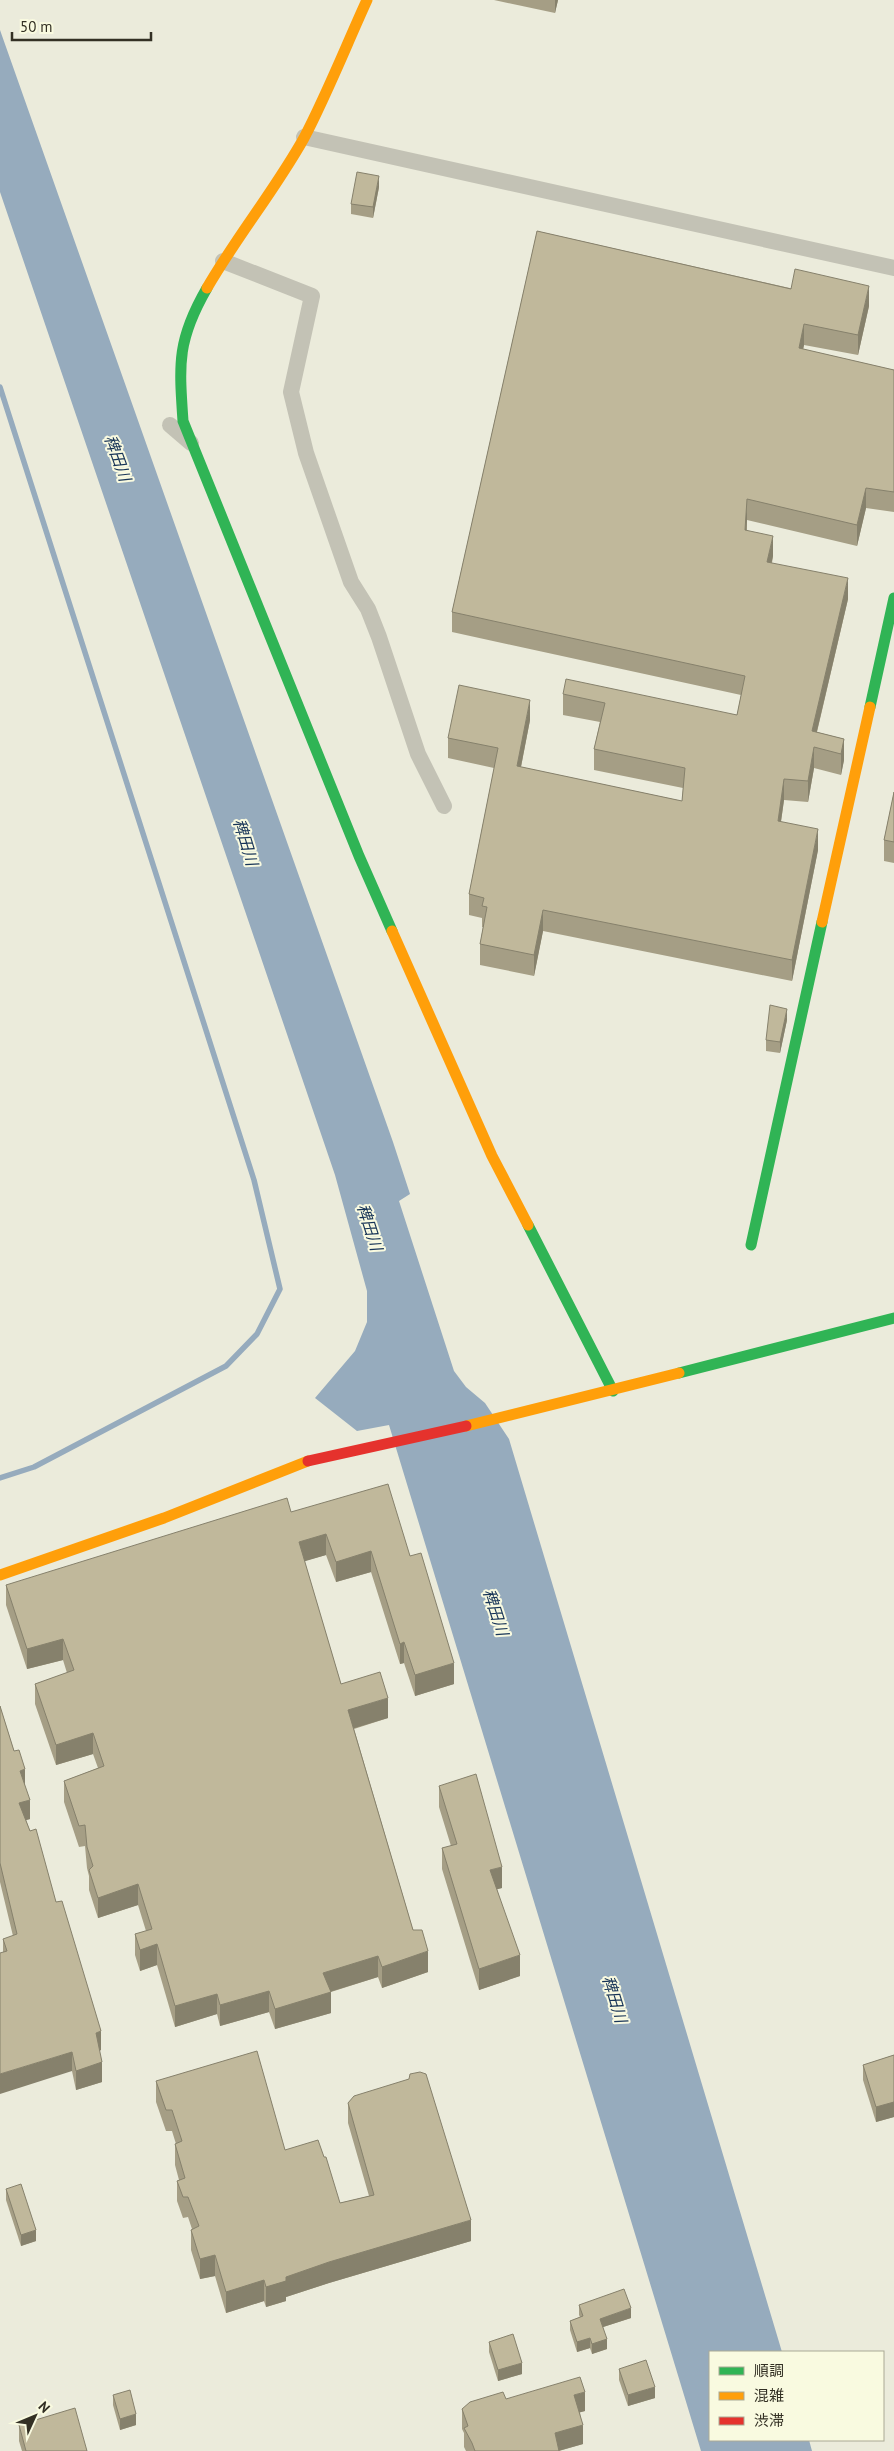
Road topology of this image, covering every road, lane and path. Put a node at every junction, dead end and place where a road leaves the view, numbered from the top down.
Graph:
1 (367, 0) edge
2 (304, 137) junction
3 (222, 261) junction
4 (894, 268) edge
5 (170, 425) dead end
6 (191, 443) junction
7 (894, 598) edge
8 (444, 806) dead end
9 (751, 1245) dead end
10 (894, 1318) edge
11 (613, 1391) junction
12 (0, 1575) edge

1 - 2 street
2 - 3 street
2 - 4 street
3 - 6 street
3 - 8 street
5 - 6 street
6 - 11 street
7 - 9 street
10 - 11 street
11 - 12 street

